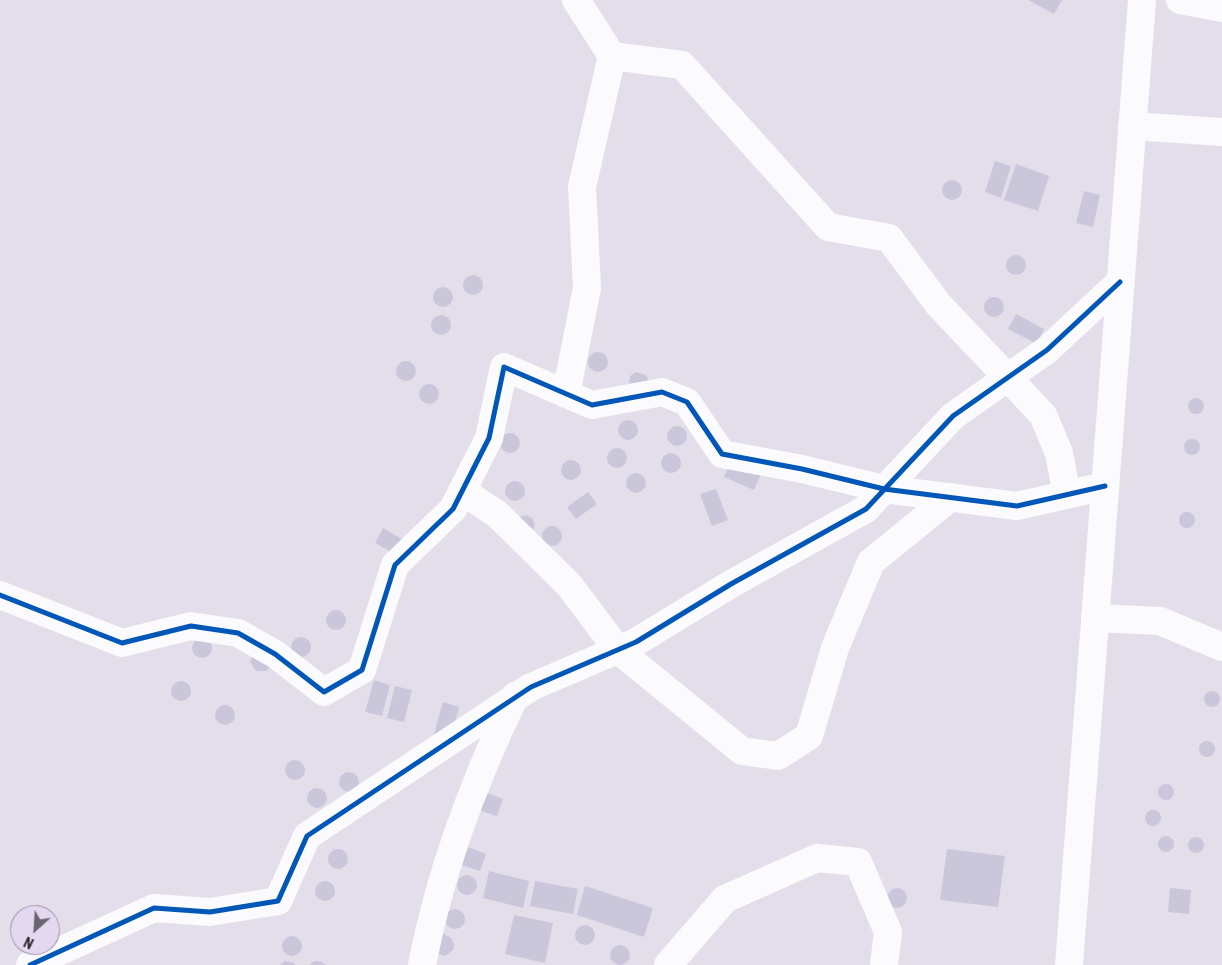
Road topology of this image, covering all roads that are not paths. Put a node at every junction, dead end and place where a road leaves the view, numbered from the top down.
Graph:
1 (576, 0) edge
2 (1142, 0) edge
3 (1180, 0) edge
4 (1222, 8) edge
5 (612, 56) junction
6 (1132, 126) junction
7 (1222, 132) edge
8 (1120, 282) junction
9 (1009, 377) junction
10 (566, 394) junction
11 (1105, 486) junction
12 (884, 489) junction
13 (462, 491) junction
14 (1067, 495) junction
15 (951, 497) junction
16 (0, 595) edge
17 (1095, 618) junction
18 (1222, 647) edge
19 (618, 650) junction
20 (515, 696) junction
21 (30, 965) edge
22 (422, 965) edge
23 (668, 965) edge
24 (884, 965) edge
25 (1069, 965) edge

1 - 5 street
2 - 6 street
3 - 4 street
5 - 9 street
5 - 10 street
6 - 7 street
6 - 8 street
8 - 9 street
8 - 11 street
9 - 12 street
9 - 14 street
10 - 12 street
10 - 13 street
11 - 14 street
11 - 17 street
12 - 15 street
12 - 19 street
13 - 16 street
13 - 19 street
14 - 15 street
15 - 19 street
17 - 18 street
17 - 25 street
19 - 20 street
20 - 21 street
20 - 22 street
23 - 24 street

